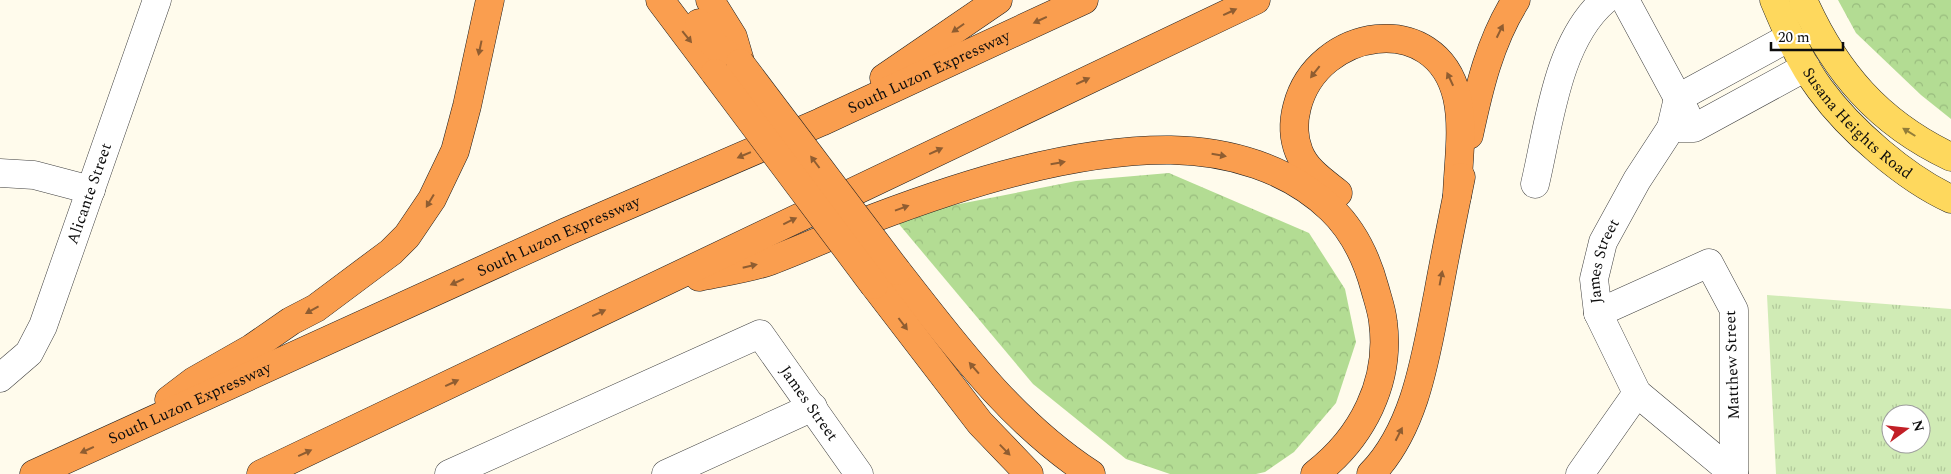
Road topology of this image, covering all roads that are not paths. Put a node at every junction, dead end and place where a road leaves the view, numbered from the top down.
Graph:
1 (157, 0) edge
2 (490, 0) edge
3 (660, 0) edge
4 (682, 0) edge
5 (710, 0) edge
6 (998, 0) edge
7 (1084, 0) edge
8 (1256, 0) edge
9 (1516, 0) edge
10 (1605, 0) edge
11 (1626, 0) edge
12 (1774, 0) edge
13 (1803, 0) edge
14 (1790, 37) junction
15 (740, 63) junction
16 (1806, 67) junction
17 (1678, 98) junction
18 (821, 122) junction
19 (1682, 128) junction
20 (1951, 157) edge
21 (0, 173) edge
22 (1535, 184) dead end
23 (91, 190) junction
24 (1457, 196) junction
25 (1951, 199) edge
26 (651, 288) junction
27 (1598, 313) junction
28 (1383, 320) junction
29 (1, 377) edge
30 (1637, 393) junction
31 (813, 407) junction
32 (132, 430) junction
33 (1586, 471) edge
34 (34, 474) edge
35 (261, 474) edge
36 (449, 474) edge
37 (666, 474) edge
38 (859, 474) edge
39 (1030, 474) edge
40 (1091, 474) edge
41 (1315, 474) edge
42 (1371, 474) edge
43 (1734, 474) edge

1 - 23 street, Alicante Street
2 -> 32 highway
3 -> 39 highway, bridge
4 - 15 highway
5 - 15 highway
6 -> 18 highway
7 -> 18 highway, South Luzon Expressway
26 -> 8 highway
24 -> 9 highway
10 - 22 street
11 - 17 street
12 - 14 main road, Susana Heights Road
20 -> 13 main road, Susana Heights Road
14 - 16 main road, Susana Heights Road
14 - 17 street
40 -> 15 highway, bridge
16 - 19 street, James Street
16 - 25 main road, Susana Heights Road
17 - 19 street
18 -> 32 highway, South Luzon Expressway
19 - 27 street, James Street
21 - 23 street
23 - 29 street, Alicante Street
24 -> 28 highway
42 -> 24 highway
26 -> 28 highway
35 -> 26 highway
27 - 30 street, James Street
27 - 43 street, Matthew Street
28 - 41 highway
30 - 33 street
30 - 43 street
31 - 36 street, James Street
31 - 37 street
31 - 38 street, James Street
32 -> 34 highway, South Luzon Expressway

